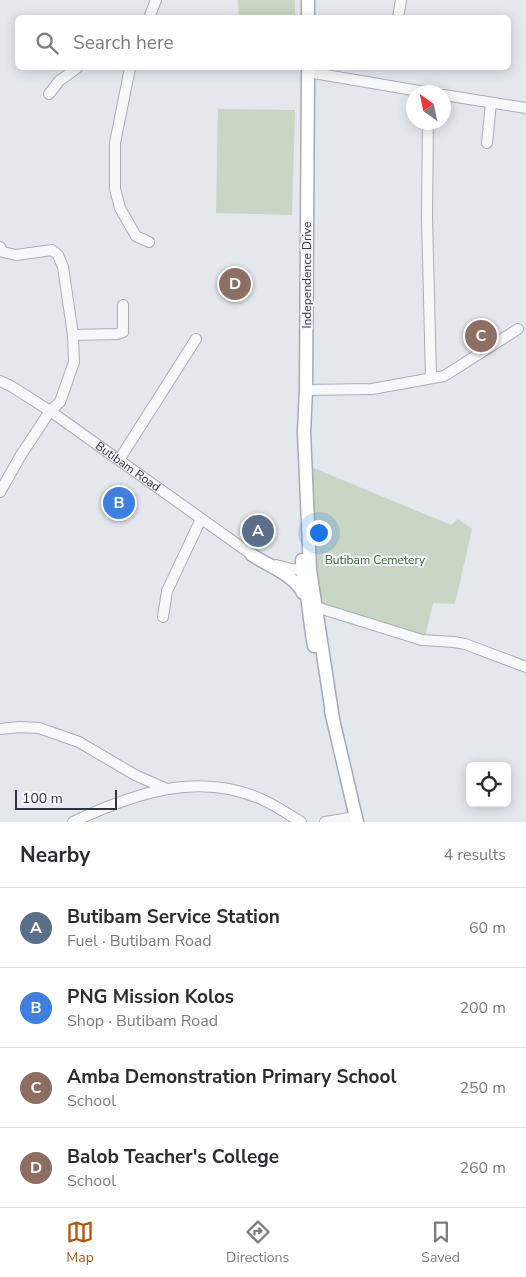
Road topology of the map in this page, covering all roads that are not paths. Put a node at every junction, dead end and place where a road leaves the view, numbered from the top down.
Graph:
1 (156, 0) edge
2 (308, 0) edge
3 (401, 0) edge
4 (150, 15) edge
5 (308, 15) edge
6 (398, 15) edge
7 (74, 70) edge
8 (130, 70) edge
9 (308, 70) edge
10 (406, 88) edge
11 (49, 94) dead end
12 (451, 97) edge
13 (491, 103) junction
14 (526, 108) edge
15 (428, 130) edge
16 (487, 142) dead end
17 (149, 242) dead end
18 (0, 247) edge
19 (122, 305) dead end
20 (518, 329) dead end
21 (73, 335) junction
22 (196, 339) dead end
23 (431, 378) junction
24 (0, 381) edge
25 (306, 390) junction
26 (50, 411) junction
27 (119, 460) junction
28 (0, 492) edge
29 (201, 519) junction
30 (252, 555) junction
31 (306, 575) junction
32 (312, 604) junction
33 (163, 617) dead end
34 (526, 660) edge
35 (514, 663) junction
36 (526, 668) edge
37 (0, 729) edge
38 (167, 789) junction
39 (357, 819) edge
40 (73, 822) edge
41 (301, 822) edge
42 (325, 822) edge

1 - 4 street
2 - 5 main road
3 - 6 street
7 - 11 street
8 - 17 street
9 - 10 street
9 - 25 main road, Independence Drive
12 - 13 street
13 - 14 street
13 - 16 street
15 - 23 street
18 - 21 street
19 - 21 street
20 - 23 street
21 - 26 street
22 - 27 street
23 - 25 street
24 - 26 street, Butibam Road
25 - 31 main road, Independence Drive
26 - 27 street, Butibam Road
26 - 28 street
27 - 29 street, Butibam Road
29 - 30 street, Butibam Road
29 - 33 street
30 - 31 street, Butibam Road
30 - 32 main road
31 - 32 main road
32 - 35 street
32 - 39 main road
34 - 35 street
35 - 36 street
37 - 38 street
38 - 40 street
38 - 41 street
39 - 42 street

